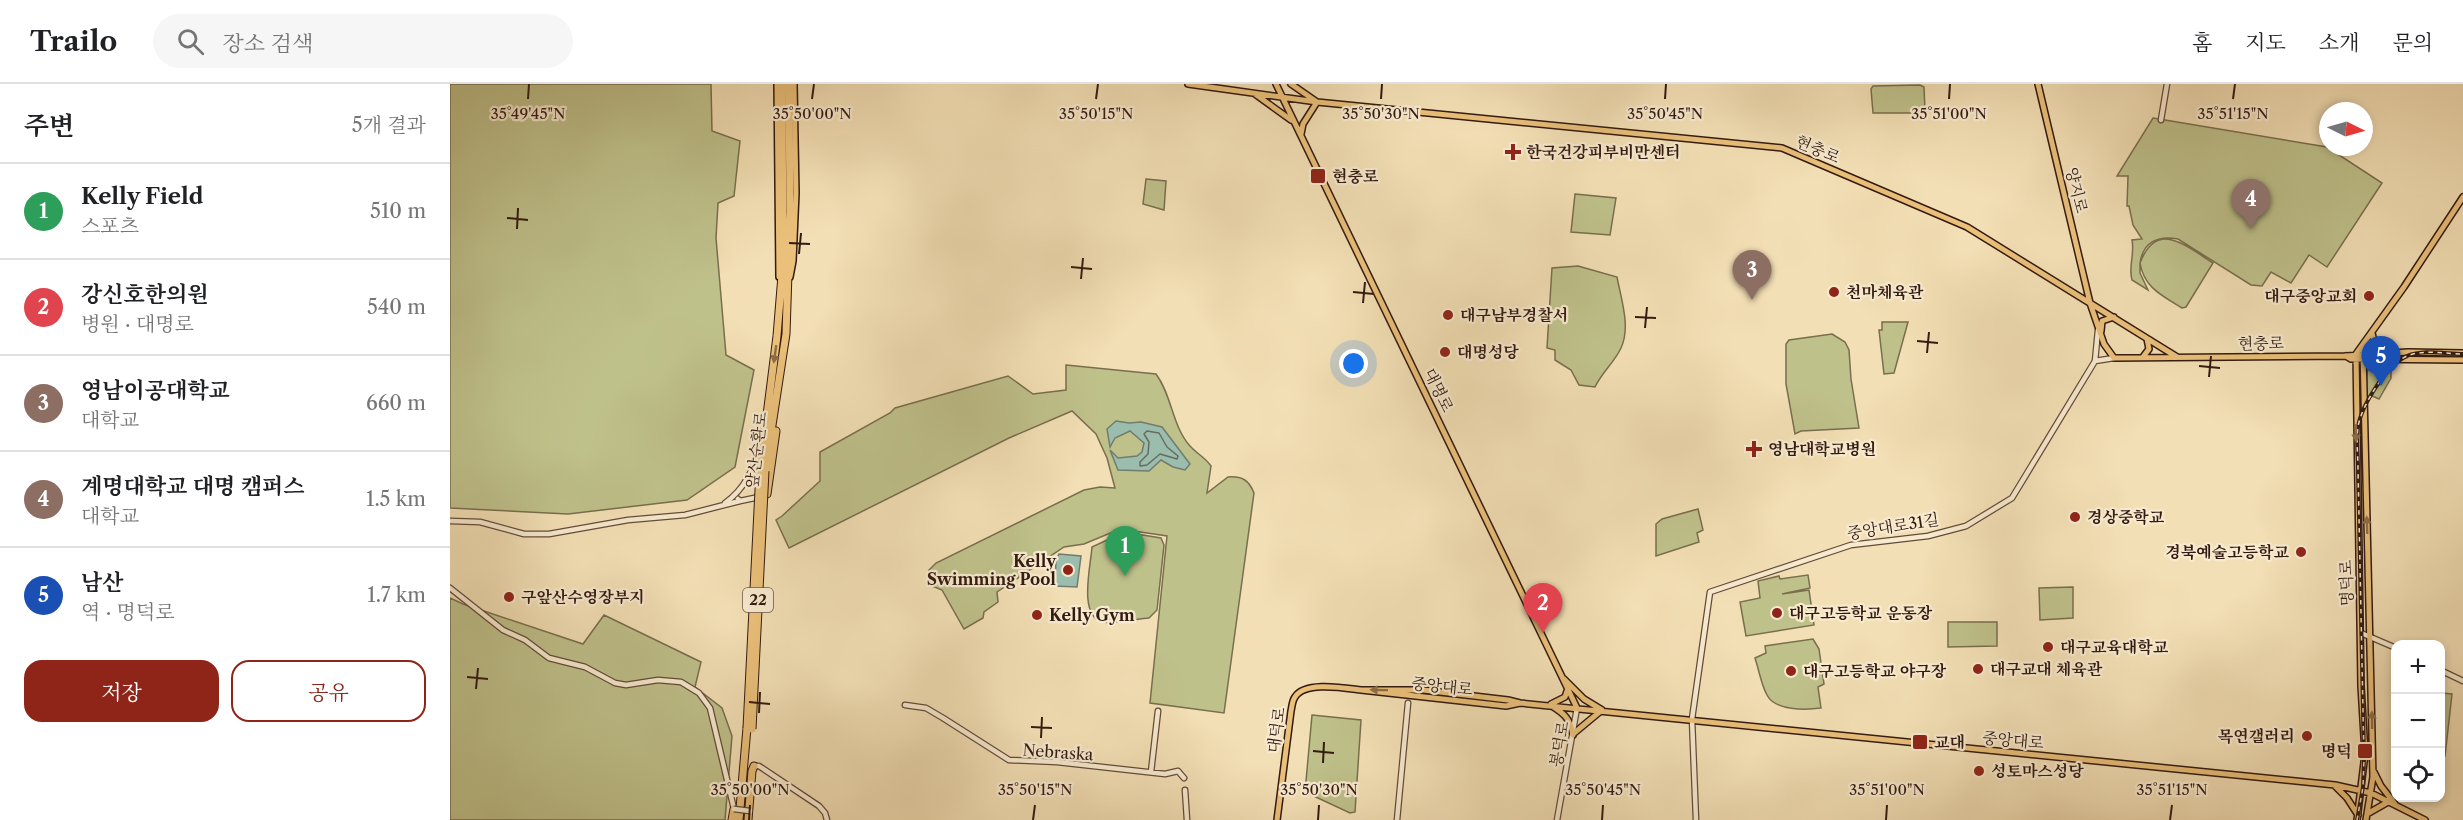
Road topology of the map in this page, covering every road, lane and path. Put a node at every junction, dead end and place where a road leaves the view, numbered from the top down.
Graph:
1 (779, 84) edge
2 (789, 84) edge
3 (794, 84) edge
4 (1188, 84) edge
5 (1276, 84) edge
6 (1291, 84) edge
7 (2038, 84) edge
8 (2167, 84) edge
9 (1246, 85) edge
10 (1235, 89) junction
11 (1251, 91) junction
12 (1282, 98) junction
13 (1317, 102) junction
14 (2161, 120) dead end
15 (1294, 122) junction
16 (1300, 135) junction
17 (2463, 197) edge
18 (786, 212) junction
19 (784, 295) junction
20 (2090, 303) junction
21 (2114, 317) junction
22 (2098, 326) junction
23 (2372, 333) junction
24 (2101, 335) junction
25 (2146, 339) junction
26 (2382, 353) junction
27 (2463, 353) edge
28 (2359, 356) junction
29 (2177, 357) junction
30 (2114, 358) junction
31 (2142, 358) junction
32 (2463, 360) edge
33 (2095, 361) junction
34 (780, 381) junction
35 (763, 437) junction
36 (762, 471) junction
37 (738, 492) junction
38 (767, 494) joint
39 (740, 501) junction
40 (723, 505) junction
41 (450, 521) edge
42 (450, 588) edge
43 (2361, 633) junction
44 (2371, 637) junction
45 (2391, 646) edge
46 (2445, 672) edge
47 (1563, 678) junction
48 (2463, 681) edge
49 (1310, 688) joint
50 (1568, 688) junction
51 (1408, 703) dead end
52 (905, 705) dead end
53 (1550, 705) junction
54 (1577, 708) junction
55 (1602, 710) junction
56 (1158, 711) dead end
57 (1692, 719) junction
58 (1573, 734) junction
59 (754, 766) joint
60 (2373, 769) junction
61 (1151, 772) junction
62 (1184, 778) dead end
63 (2335, 786) junction
64 (1185, 790) dead end
65 (2362, 790) junction
66 (2371, 793) junction
67 (2388, 802) junction
68 (2397, 806) junction
69 (734, 809) junction
70 (750, 811) junction
71 (2367, 817) edge
72 (2358, 818) edge
73 (732, 820) edge
74 (740, 820) edge
75 (748, 820) edge
76 (827, 820) edge
77 (1187, 820) edge
78 (1277, 820) edge
79 (1397, 820) edge
80 (1557, 820) edge
81 (1696, 820) edge
82 (2425, 820) edge

1 - 18 highway, 앞산순환로 / 22
1 - 19 main road
2 - 18 highway, 앞산순환로 / 22
3 - 19 main road
4 - 10 main road, 현충로
5 - 12 main road, 대명로
6 - 13 main road
7 - 20 main road, 양지로
8 - 14 street
9 - 10 main road
10 - 11 main road, 현충로
11 - 12 main road, 현충로
11 - 15 main road
12 - 13 main road, 현충로
12 - 15 main road, 대명로
13 - 16 main road
13 - 20 main road, 현충로
15 - 16 main road, 대명로
16 - 47 main road, 대명로
17 - 23 main road, 명덕로
18 - 19 highway, 앞산순환로 / 22
19 - 34 highway, 앞산순환로 / 22
19 -> 35 highway, 앞산순환로 / 22
20 - 21 main road, 현충로
20 - 22 main road, 중앙대로31길
21 - 24 main road
21 - 25 main road, 현충로
22 - 24 main road, 중앙대로31길
22 - 33 street, 중앙대로31길
23 - 26 main road
23 - 28 main road, 명덕로
24 - 30 main road, 중앙대로31길
25 - 29 main road, 현충로
25 - 31 main road
26 - 27 main road
26 - 28 main road
28 - 29 main road, 현충로
28 - 32 main road
28 -> 43 main road, 명덕로
44 -> 28 main road, 명덕로
29 - 31 main road, 현충로
30 - 31 main road, 현충로
30 - 33 street
33 - 57 street, 중앙대로31길
34 - 36 highway, 앞산순환로 / 22
34 - 38 highway
35 - 36 highway, 앞산순환로 / 22
35 - 37 street
36 - 74 highway, 앞산순환로 / 22, bridge
37 - 39 street
37 - 40 street
38 - 39 street, 앞산순환로
39 - 40 street, 앞산순환로
40 - 41 street, 앞산순환로
42 - 69 street
43 - 44 street
43 - 65 main road, 명덕로
44 - 45 street
60 -> 44 main road, 명덕로
46 - 48 street
47 - 50 main road, 대명로
47 - 55 main road
49 - 53 main road, 중앙대로
49 - 78 main road, 대덕로
50 - 53 main road
50 - 54 main road, 대명로
51 - 79 street
52 - 61 street, Nebraska
53 - 54 main road, 중앙대로
53 - 58 main road
54 - 55 main road, 중앙대로
54 - 58 street, 봉덕로
55 - 57 main road, 중앙대로
55 - 58 main road
56 - 61 street
57 - 63 main road, 중앙대로
57 - 81 street
58 - 80 street, 봉덕로
59 - 70 highway
59 - 76 street
60 - 66 main road, 명덕로
60 - 68 main road
61 - 62 street, Nebraska
63 - 65 main road, 중앙대로
63 - 72 main road
64 - 77 street
65 - 66 main road, 중앙대로
65 - 72 main road, 명덕로
66 - 67 main road, 중앙대로
66 - 71 main road, 명덕로
67 - 68 main road, 중앙대로
67 - 71 main road
68 - 82 main road, 중앙대로
69 - 70 street, bridge
69 - 73 highway
70 - 75 highway

